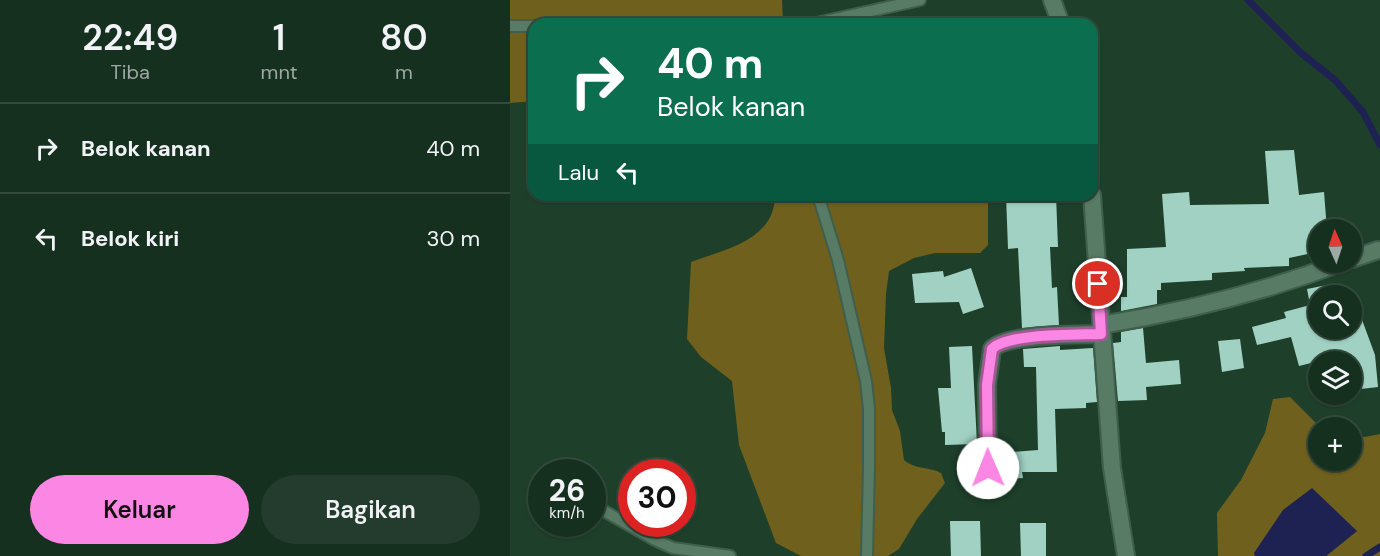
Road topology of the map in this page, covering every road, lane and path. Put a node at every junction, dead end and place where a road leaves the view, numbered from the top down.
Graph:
1 (920, 0) edge
2 (1053, 0) edge
3 (849, 18) edge
4 (1059, 18) edge
5 (510, 26) edge
6 (528, 26) edge
7 (820, 201) edge
8 (1092, 201) edge
9 (1378, 249) dead end
10 (1362, 255) edge
11 (1310, 273) edge
12 (1101, 330) junction
13 (988, 468) dead end
14 (606, 512) edge
15 (730, 556) edge
16 (867, 556) edge
17 (1126, 556) edge

1 - 3 lane
2 - 4 street
5 - 6 lane
7 - 16 lane
8 - 12 street
9 - 10 street
11 - 12 street
12 - 13 street
12 - 17 street
14 - 15 lane

